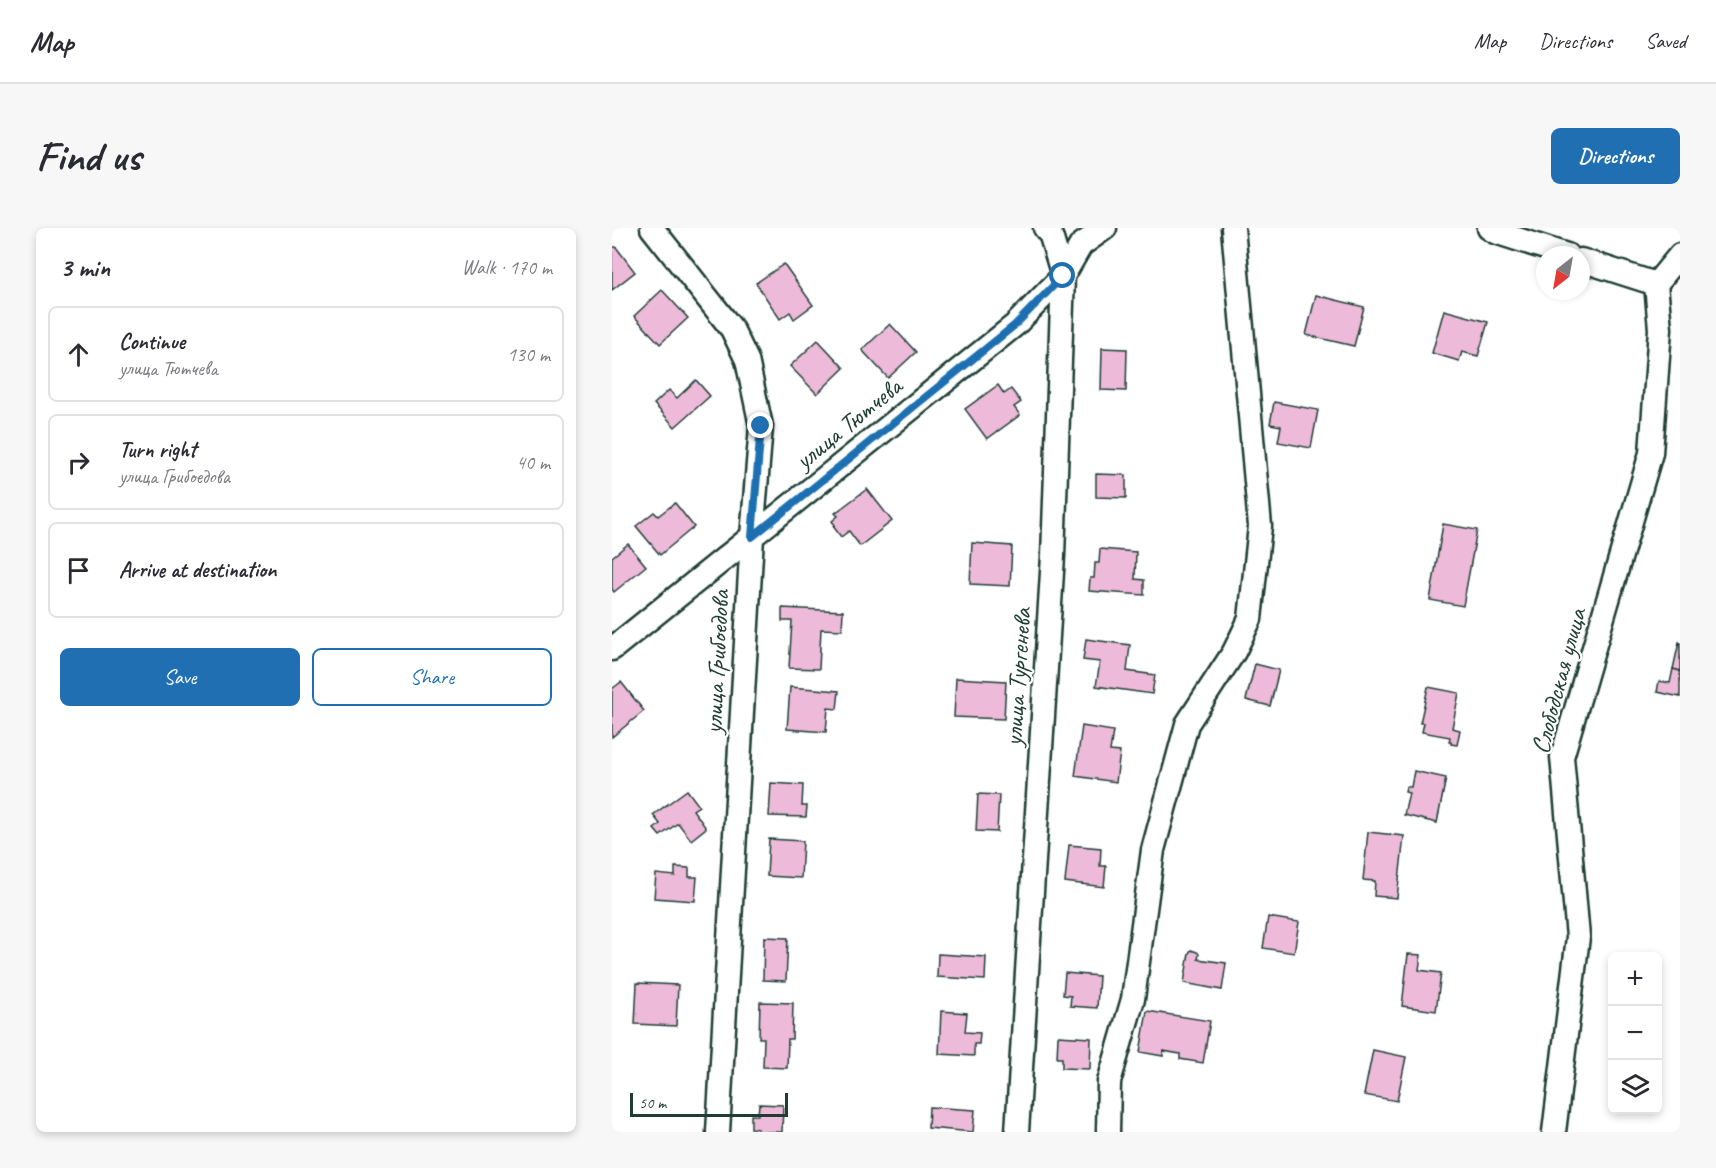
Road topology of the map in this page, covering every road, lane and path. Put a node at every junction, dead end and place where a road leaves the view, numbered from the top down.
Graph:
1 (652, 228) edge
2 (1045, 228) edge
3 (1106, 228) edge
4 (1233, 228) edge
5 (1489, 228) edge
6 (1539, 246) edge
7 (1680, 255) edge
8 (1590, 263) edge
9 (1063, 276) junction
10 (1656, 284) junction
11 (752, 537) junction
12 (612, 649) edge
13 (718, 1132) edge
14 (1017, 1132) edge
15 (1108, 1132) edge
16 (1554, 1132) edge

1 - 11 street, улица Грибоедова
2 - 9 street, улица Тургенева
3 - 9 street, улица Тютчева
4 - 15 street
5 - 6 street
7 - 10 street
8 - 10 street
9 - 11 street, улица Тютчева
9 - 14 street, улица Тургенева
10 - 16 street, Слободская улица
11 - 12 street, улица Тютчева
11 - 13 street, улица Грибоедова

